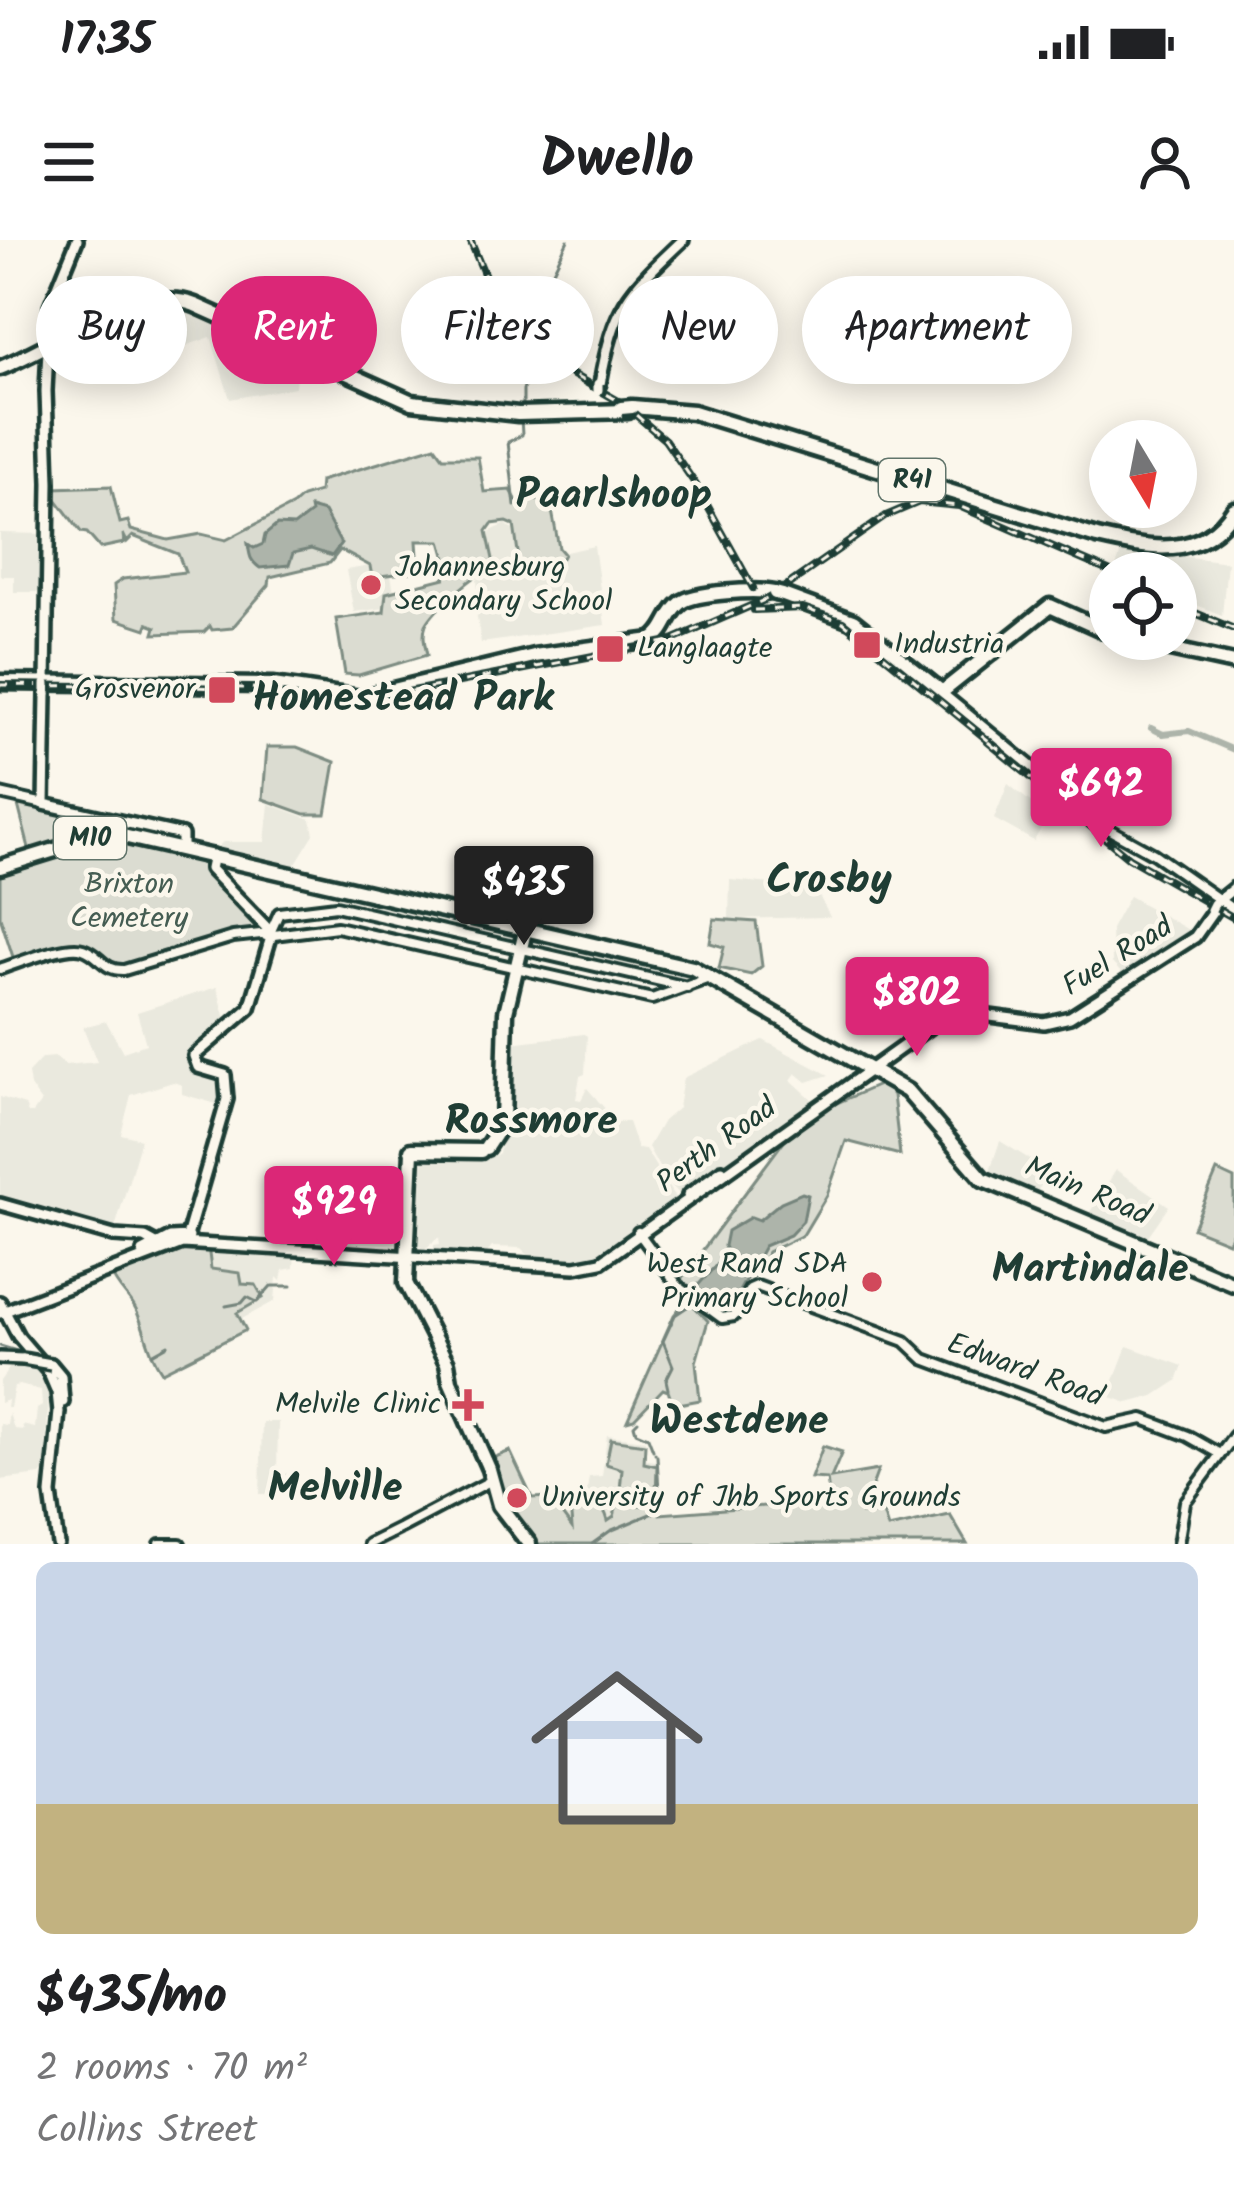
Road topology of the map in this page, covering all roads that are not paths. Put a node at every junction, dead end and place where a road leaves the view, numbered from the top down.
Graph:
1 (75, 240) edge
2 (681, 240) edge
3 (55, 276) edge
4 (60, 276) edge
5 (36, 353) edge
6 (0, 366) edge
7 (377, 380) edge
8 (47, 384) edge
9 (371, 384) edge
10 (433, 403) junction
11 (606, 403) junction
12 (738, 428) junction
13 (48, 430) junction
14 (58, 444) dead end
15 (898, 478) junction
16 (978, 502) junction
17 (1234, 513) edge
18 (1093, 538) junction
19 (1089, 624) edge
20 (1197, 655) edge
21 (1234, 663) edge
22 (0, 682) edge
23 (46, 687) junction
24 (942, 692) junction
25 (0, 794) edge
26 (44, 804) junction
27 (182, 849) junction
28 (215, 855) junction
29 (0, 866) edge
30 (1222, 902) edge
31 (525, 928) junction
32 (268, 935) junction
33 (521, 949) junction
34 (0, 969) edge
35 (517, 969) junction
36 (703, 983) junction
37 (951, 1014) junction
38 (869, 1070) junction
39 (1, 1205) edge
40 (640, 1234) junction
41 (184, 1240) junction
42 (152, 1249) junction
43 (408, 1266) junction
44 (1232, 1283) edge
45 (52, 1289) junction
46 (1, 1311) edge
47 (0, 1358) edge
48 (448, 1363) junction
49 (1234, 1436) edge
50 (1218, 1454) junction
51 (493, 1479) junction
52 (52, 1483) junction
53 (56, 1544) edge
54 (160, 1544) edge
55 (180, 1544) edge
56 (369, 1544) edge
57 (530, 1544) edge
58 (1178, 1544) edge

1 - 3 main road
1 - 4 main road
2 - 11 main road
5 - 6 main road, R41
7 - 10 main road, R41
8 - 13 main road
9 - 10 main road, R41
10 - 11 main road, R41
11 - 12 main road, R41
12 - 15 main road, R41
12 - 15 main road, R41
13 - 14 main road
13 - 23 main road
15 - 16 main road, R41
16 - 18 main road, R41
16 - 18 main road, R41
17 - 18 main road, R41
19 - 24 main road
20 - 21 main road
22 - 23 main road
23 - 24 main road
23 - 26 main road
24 - 30 street
25 - 26 street
26 - 27 main road
27 - 28 main road, M10
27 - 29 main road, M10
28 - 31 main road, M10
28 - 32 main road
30 - 37 main road, Fuel Road
30 - 37 main road, Fuel Road
31 - 33 main road
31 - 36 main road, M10
32 - 33 street
32 - 34 street
32 - 35 street
32 - 41 main road
33 - 35 main road
33 - 36 street
35 - 36 street
35 - 43 main road
36 - 38 main road, M10
36 - 38 main road, M10
37 - 38 main road, Perth Road
38 - 40 main road, Perth Road
38 - 44 main road, Main Road
39 - 42 main road
40 - 43 main road, Perth Road
40 - 43 main road, Perth Road
40 - 50 street, Edward Road
41 - 42 main road
41 - 43 main road
41 - 43 main road
42 - 45 main road
42 - 45 main road
43 - 48 main road
43 - 48 main road
45 - 46 main road
46 - 52 main road
46 - 53 main road
47 - 52 main road, bridge
48 - 51 main road
49 - 50 street
50 - 58 street
51 - 56 street
51 - 57 main road
52 - 53 main road
54 - 55 street

